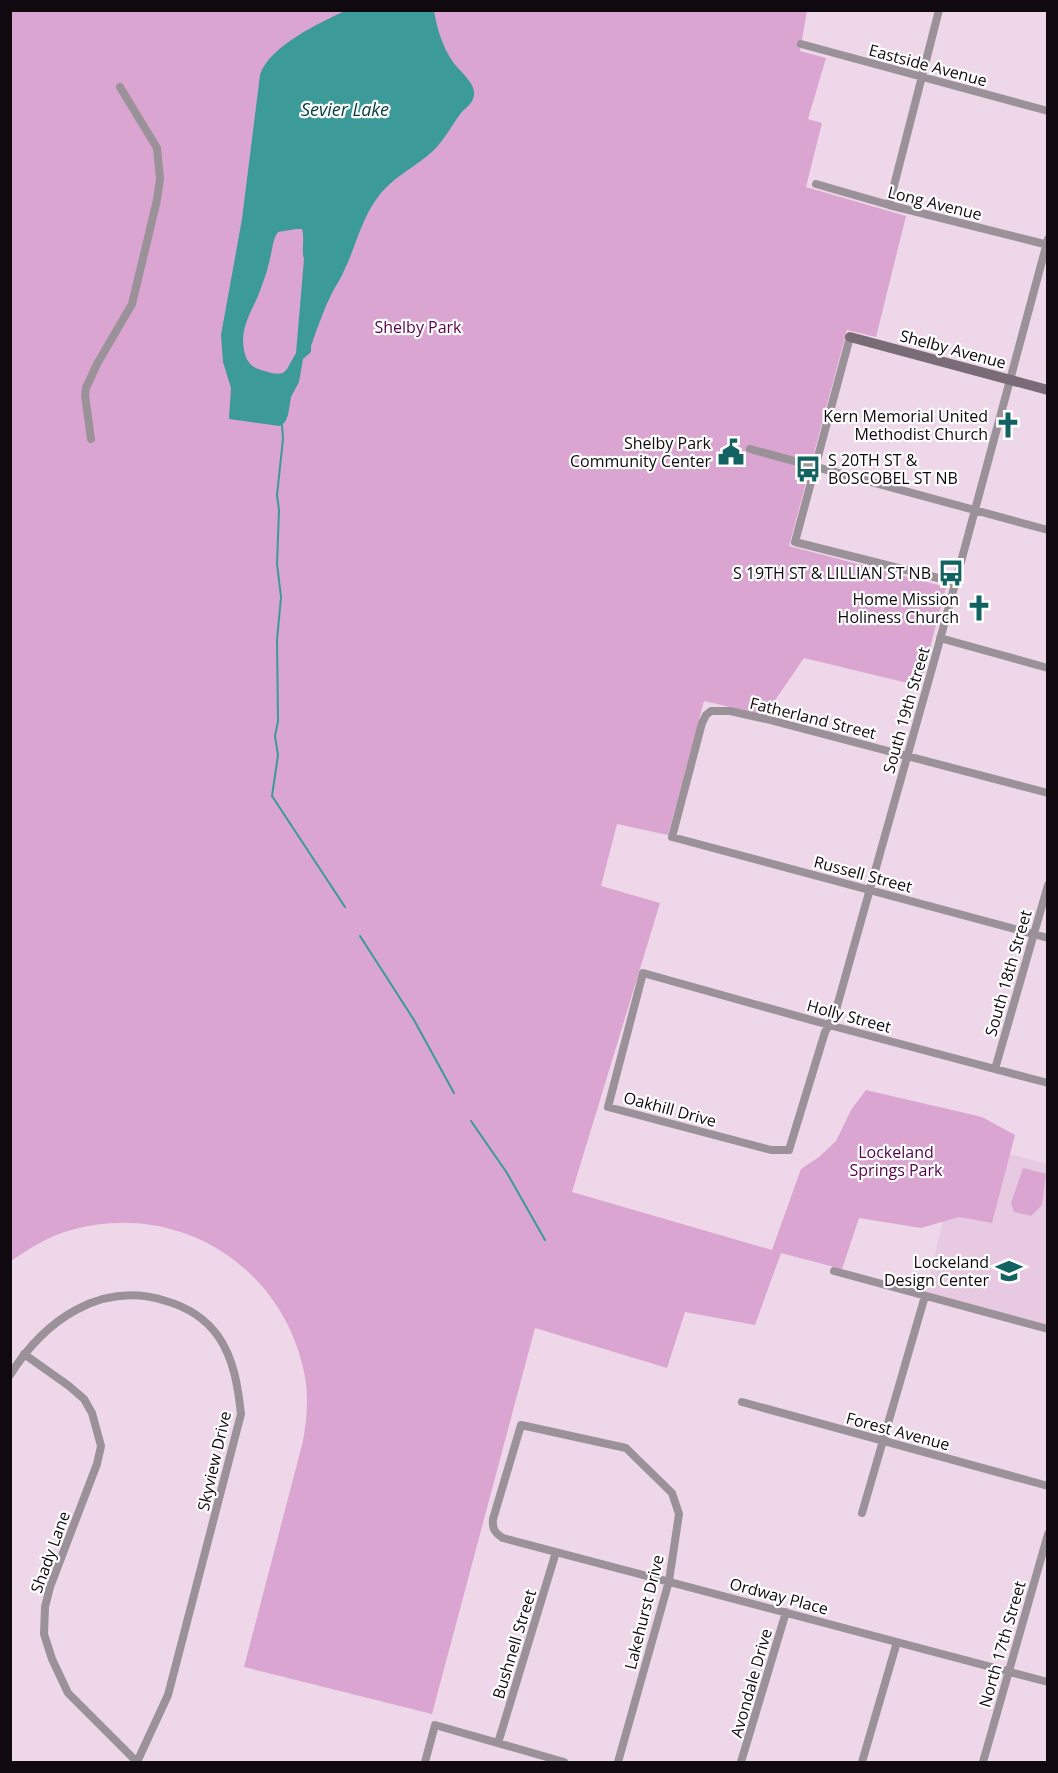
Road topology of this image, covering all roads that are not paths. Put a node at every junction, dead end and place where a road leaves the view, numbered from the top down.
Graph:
1 (939, 10) edge
2 (801, 44) dead end
3 (923, 77) junction
4 (120, 87) dead end
5 (1047, 111) edge
6 (816, 184) dead end
7 (889, 205) junction
8 (1047, 243) edge
9 (850, 337) joint
10 (1010, 379) junction
11 (1047, 390) edge
12 (91, 439) dead end
13 (750, 449) dead end
14 (816, 466) junction
15 (975, 510) junction
16 (1047, 530) edge
17 (954, 582) junction
18 (940, 638) junction
19 (1047, 668) edge
20 (907, 756) junction
21 (1047, 793) edge
22 (672, 837) joint
23 (1047, 885) edge
24 (869, 890) junction
25 (1033, 934) junction
26 (1047, 938) edge
27 (643, 973) joint
28 (829, 1025) junction
29 (995, 1069) junction
30 (1047, 1083) edge
31 (789, 1150) joint
32 (834, 1271) dead end
33 (925, 1296) junction
34 (1047, 1329) edge
35 (24, 1354) junction
36 (10, 1375) edge
37 (742, 1402) dead end
38 (882, 1440) junction
39 (1047, 1486) edge
40 (861, 1514) dead end
41 (1047, 1534) edge
42 (503, 1538) joint
43 (556, 1552) junction
44 (1045, 1552) edge
45 (669, 1581) junction
46 (786, 1612) junction
47 (897, 1642) junction
48 (1008, 1671) junction
49 (1047, 1682) edge
50 (498, 1743) junction
51 (137, 1762) edge
52 (425, 1762) edge
53 (564, 1762) edge
54 (618, 1762) edge
55 (741, 1762) edge
56 (862, 1762) edge
57 (983, 1762) edge

1 - 3 street
2 - 3 street, Eastside Avenue
3 - 5 street, Eastside Avenue
3 - 7 street
4 - 12 street
6 - 7 street, Long Avenue
7 - 8 street, Long Avenue
8 - 10 street, South 19th Street
9 - 10 street, Shelby Avenue
9 - 14 street
10 - 11 street, Shelby Avenue
10 - 15 street, South 19th Street
13 - 14 street
14 - 15 street
14 - 17 street
15 - 16 street
15 - 17 street, South 19th Street
17 - 18 street, South 19th Street
18 - 19 street
18 - 20 street, South 19th Street
20 - 21 street, Fatherland Street
20 - 22 street, Fatherland Street
20 - 24 street, South 19th Street
22 - 24 street, Russell Street
23 - 25 street, South 18th Street
24 - 25 street, Russell Street
24 - 28 street, South 19th Street
25 - 26 street, Russell Street
25 - 29 street, South 18th Street
27 - 28 street, Holly Street
27 - 31 street, Oakhill Drive
28 - 29 street, Holly Street
28 - 31 street, South 19th Street
29 - 30 street, Holly Street
32 - 33 street
33 - 34 street
33 - 38 street
35 - 36 street, Skyview Drive
35 - 51 street, Shady Lane
35 - 51 street, Skyview Drive
37 - 38 street, Forest Avenue
38 - 39 street, Forest Avenue
38 - 40 street
41 - 44 street, North 17th Street
42 - 43 street, Ordway Place
42 - 45 street, Lakehurst Drive
43 - 45 street, Ordway Place
43 - 50 street, Bushnell Street
44 - 48 street, North 17th Street
45 - 46 street, Ordway Place
45 - 54 street, Lakehurst Drive
46 - 47 street, Ordway Place
46 - 55 street, Avondale Drive
47 - 48 street, Ordway Place
47 - 56 street
48 - 49 street, Ordway Place
48 - 57 street, North 17th Street
50 - 52 street
50 - 53 street

